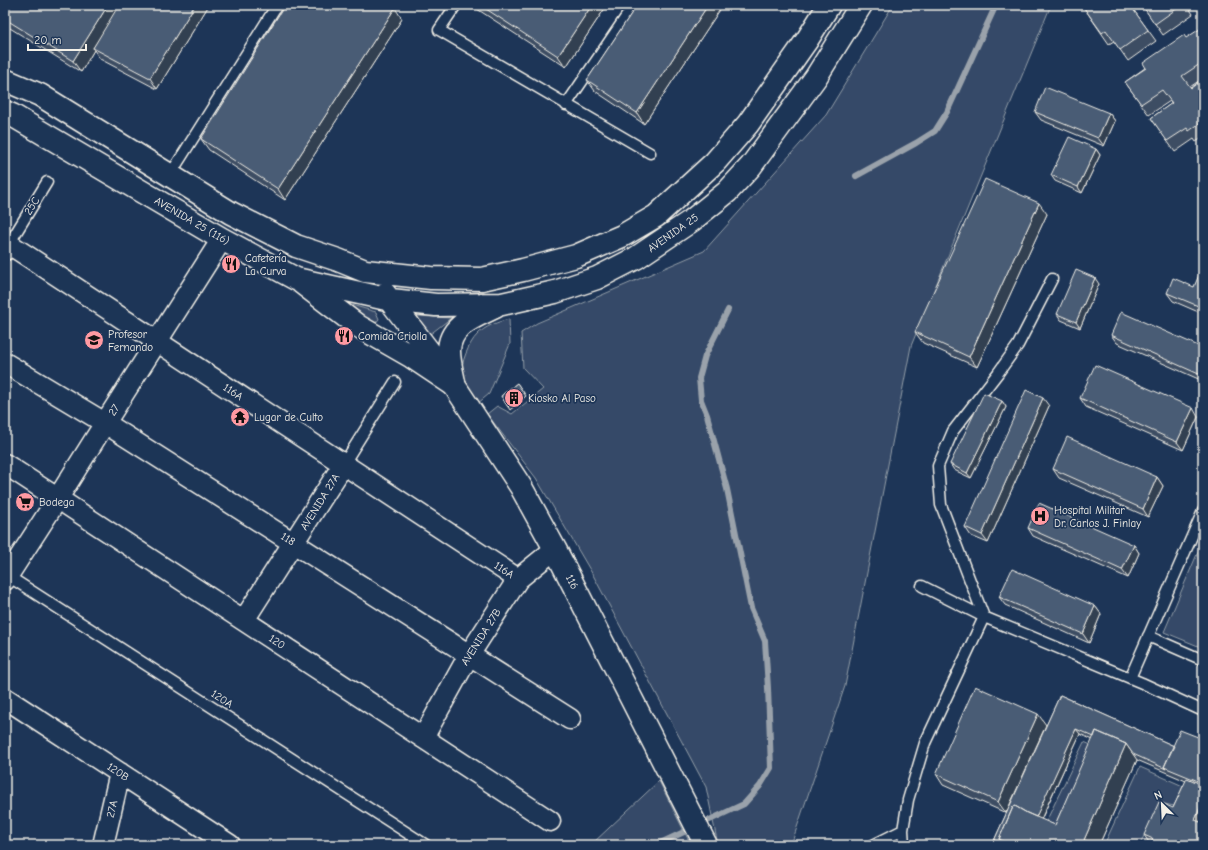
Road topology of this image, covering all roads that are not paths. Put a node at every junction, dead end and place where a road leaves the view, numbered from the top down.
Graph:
1 (277, 5) edge
2 (456, 5) edge
3 (634, 5) edge
4 (829, 5) edge
5 (861, 5) edge
6 (5, 80) edge
7 (566, 105) junction
8 (5, 112) edge
9 (650, 153) dead end
10 (170, 175) junction
11 (47, 182) dead end
12 (222, 239) junction
13 (7, 247) edge
14 (365, 271) junction
15 (296, 279) junction
16 (1052, 279) dead end
17 (502, 304) junction
18 (396, 308) junction
19 (375, 336) junction
20 (157, 342) junction
21 (5, 363) edge
22 (395, 382) dead end
23 (454, 385) junction
24 (105, 423) junction
25 (5, 464) edge
26 (343, 465) junction
27 (58, 498) junction
28 (1203, 511) edge
29 (293, 543) junction
30 (555, 549) junction
31 (6, 577) edge
32 (518, 579) junction
33 (922, 586) dead end
34 (984, 616) junction
35 (244, 620) junction
36 (1148, 636) junction
37 (469, 655) junction
38 (1203, 660) edge
39 (1130, 678) junction
40 (5, 698) edge
41 (1203, 711) edge
42 (570, 719) dead end
43 (423, 738) junction
44 (120, 773) junction
45 (550, 821) dead end
46 (903, 830) junction
47 (103, 845) edge
48 (230, 845) edge
49 (426, 845) edge
50 (706, 845) edge
51 (873, 845) edge
52 (904, 845) edge

1 - 10 lane
2 - 7 lane
3 - 7 lane
4 - 14 main road
5 - 17 main road, AVENIDA 25
6 - 10 main road
7 - 9 lane
8 - 12 main road, AVENIDA 25 (116)
10 - 14 main road
11 - 13 lane, 25C
12 - 15 main road, AVENIDA 25 (116)
12 - 20 street, 27
13 - 20 street, 116A
14 - 18 main road, 116
15 - 18 main road, AVENIDA 25 (116)
15 - 19 main road
16 - 34 lane
17 - 18 main road, AVENIDA 25
17 - 23 main road
18 - 19 main road
18 - 23 main road, 116
19 - 23 main road
20 - 24 street, 27
20 - 26 street, 116A
21 - 24 street, 118
22 - 26 lane, AVENIDA 27A
23 - 30 main road, 116
24 - 27 street, 27
24 - 29 street, 118
25 - 27 street, 120
26 - 29 street, AVENIDA 27A
26 - 32 street, 116A
27 - 31 street, 27
27 - 35 street, 120
28 - 36 lane
29 - 35 street, AVENIDA 27A
29 - 37 street, 118
30 - 32 street, AVENIDA 27B
30 - 50 main road, 116
31 - 49 lane, 120A
32 - 37 street, AVENIDA 27B
33 - 34 lane
34 - 39 lane
34 - 46 lane
35 - 43 street, 120
36 - 38 lane
36 - 39 lane
37 - 42 street, 118
37 - 43 street, AVENIDA 27B
39 - 41 lane
40 - 44 street, 120B
43 - 45 street, 120
44 - 47 street, 27A
44 - 48 street, 120B
46 - 51 lane
46 - 52 lane

